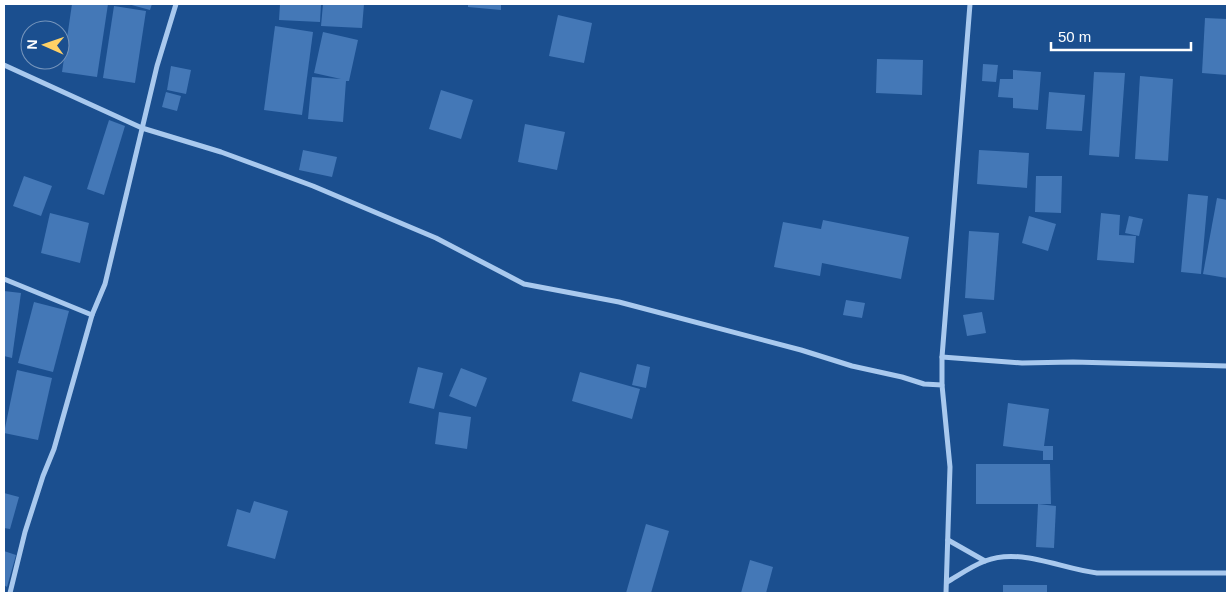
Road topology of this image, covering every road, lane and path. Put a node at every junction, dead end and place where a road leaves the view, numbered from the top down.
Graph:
1 (176, 4) edge
2 (970, 4) edge
3 (4, 65) edge
4 (142, 128) junction
5 (4, 279) edge
6 (92, 315) junction
7 (942, 357) junction
8 (1227, 366) edge
9 (942, 385) junction
10 (948, 540) junction
11 (985, 561) junction
12 (1227, 573) edge
13 (947, 582) junction
14 (10, 593) edge
15 (946, 593) edge

1 - 4 street
2 - 7 street
3 - 4 street
4 - 6 street
4 - 9 street
5 - 6 street
6 - 14 street
7 - 8 street
7 - 9 street
9 - 10 street
10 - 11 street
10 - 13 street
11 - 12 street
11 - 13 street
13 - 15 street

